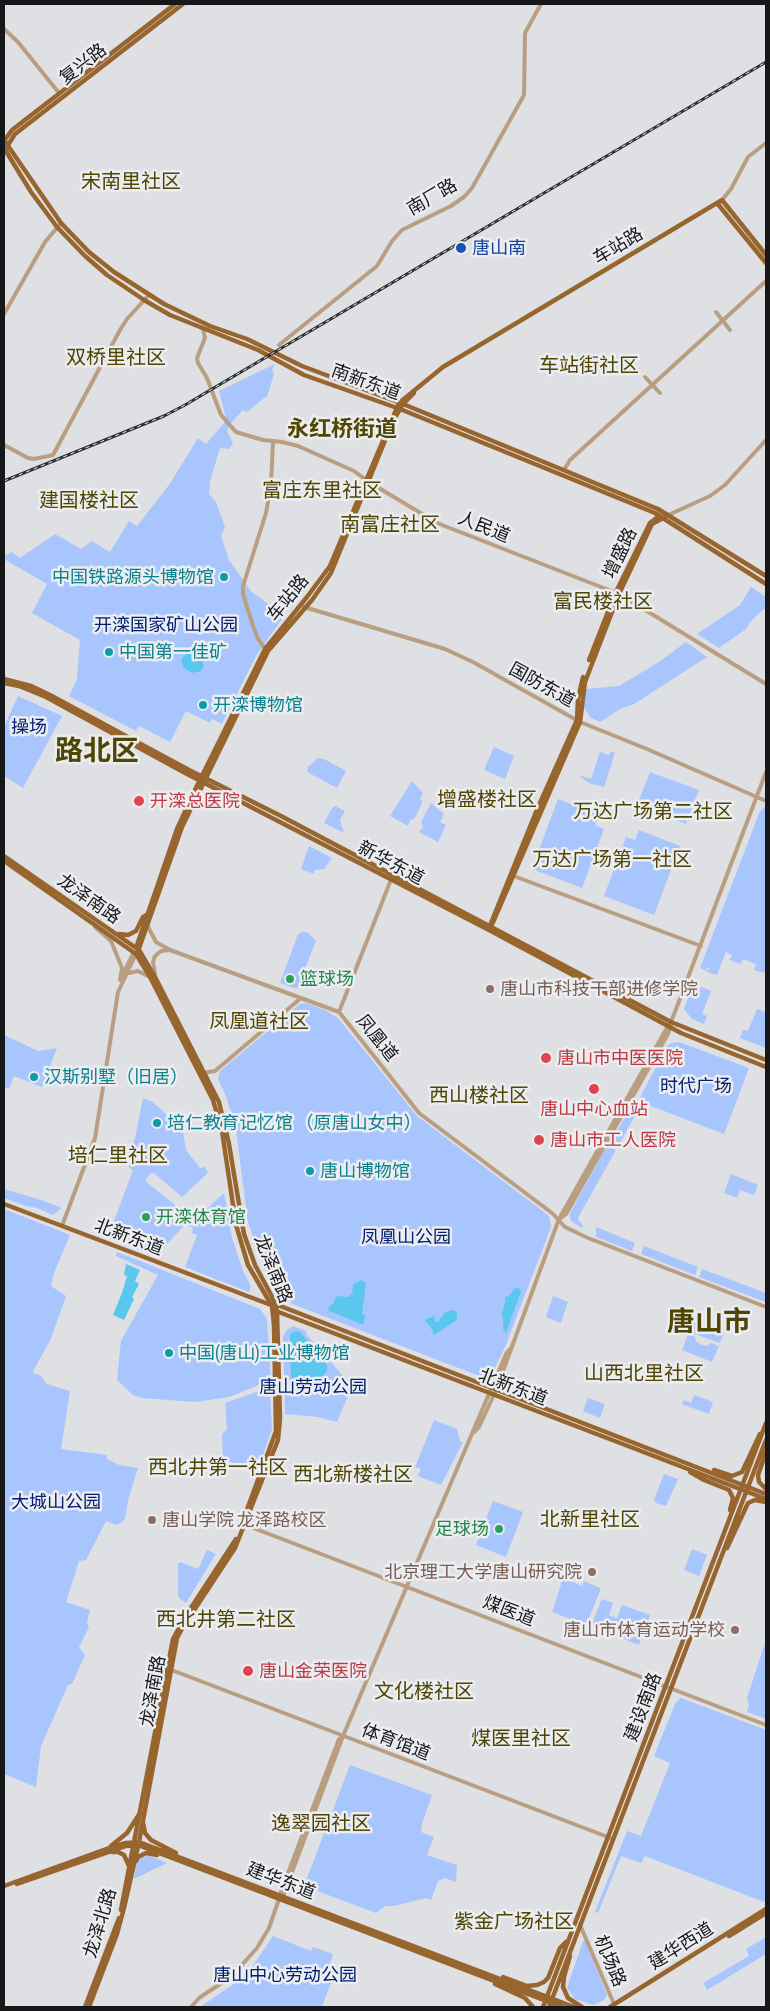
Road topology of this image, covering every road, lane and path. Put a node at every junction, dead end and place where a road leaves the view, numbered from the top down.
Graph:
1 (175, 4) edge
2 (183, 4) edge
3 (541, 4) edge
4 (4, 29) edge
5 (59, 93) junction
6 (766, 144) edge
7 (5, 145) edge
8 (722, 200) junction
9 (717, 203) junction
10 (60, 222) junction
11 (56, 227) junction
12 (766, 254) edge
13 (766, 263) edge
14 (766, 281) edge
15 (149, 295) junction
16 (144, 300) junction
17 (716, 312) dead end
18 (4, 314) edge
19 (723, 321) junction
20 (203, 329) junction
21 (730, 330) dead end
22 (279, 345) dead end
23 (645, 376) dead end
24 (652, 385) junction
25 (660, 393) dead end
26 (399, 406) junction
27 (766, 440) edge
28 (273, 442) junction
29 (4, 445) edge
30 (564, 470) junction
31 (367, 481) junction
32 (669, 516) junction
33 (661, 517) junction
34 (766, 576) edge
35 (766, 584) edge
36 (617, 594) junction
37 (303, 606) junction
38 (266, 650) junction
39 (4, 679) edge
40 (4, 683) edge
41 (766, 684) edge
42 (578, 721) junction
43 (766, 772) edge
44 (203, 779) junction
45 (757, 797) junction
46 (766, 801) edge
47 (4, 856) edge
48 (4, 861) edge
49 (512, 875) junction
50 (392, 877) junction
51 (146, 915) junction
52 (92, 923) junction
53 (147, 925) junction
54 (490, 928) junction
55 (112, 932) junction
56 (701, 946) junction
57 (170, 950) junction
58 (136, 951) junction
59 (153, 977) junction
60 (121, 983) junction
61 (301, 998) junction
62 (339, 1012) junction
63 (670, 1025) junction
64 (766, 1060) edge
65 (766, 1067) edge
66 (203, 1073) junction
67 (4, 1204) edge
68 (559, 1219) junction
69 (62, 1226) junction
70 (274, 1305) junction
71 (766, 1307) edge
72 (277, 1312) junction
73 (493, 1392) junction
74 (766, 1425) edge
75 (766, 1440) edge
76 (766, 1452) edge
77 (688, 1463) junction
78 (680, 1466) junction
79 (742, 1487) junction
80 (748, 1489) junction
81 (766, 1489) edge
82 (766, 1494) edge
83 (766, 1500) edge
84 (244, 1524) junction
85 (723, 1554) junction
86 (712, 1564) junction
87 (406, 1587) junction
88 (171, 1670) junction
89 (665, 1686) junction
90 (671, 1688) junction
91 (766, 1725) edge
92 (343, 1736) junction
93 (142, 1812) junction
94 (608, 1837) junction
95 (613, 1839) junction
96 (137, 1844) junction
97 (109, 1848) junction
98 (99, 1855) junction
99 (178, 1856) junction
100 (130, 1868) junction
101 (217, 1875) junction
102 (4, 1887) edge
103 (128, 1891) junction
104 (281, 1897) junction
105 (766, 1911) edge
106 (580, 1925) junction
107 (567, 1941) junction
108 (573, 1944) junction
109 (488, 1977) junction
110 (546, 1998) junction
111 (550, 2003) edge
112 (614, 2006) edge
113 (85, 2007) edge
114 (89, 2007) edge
115 (191, 2007) edge
116 (533, 2007) edge
117 (542, 2007) edge
118 (562, 2007) edge
119 (574, 2007) edge
120 (582, 2007) edge

1 - 5 main road, 复兴路
2 - 7 main road, 复兴路
3 - 22 street, 南厂路
4 - 5 street
5 - 7 main road, 复兴路
6 - 8 street
7 - 10 main road, 南新东道
7 - 11 main road, 南新东道
8 - 9 main road, 车站路
8 - 12 main road
9 - 13 main road
9 - 26 main road, 车站路
10 - 11 street
10 - 15 main road, 南新东道
11 - 16 main road, 南新东道
11 - 18 street
14 - 19 street
15 - 16 street
15 - 26 main road, 南新东道
16 - 20 main road, 南新东道
16 - 29 street
17 - 19 street
19 - 21 street
19 - 24 street
20 - 26 main road, 南新东道
20 - 28 street, 人民道
23 - 24 street
24 - 25 street
24 - 30 street
26 - 30 main road, 南新东道
26 - 31 main road, 车站路
26 - 33 main road, 南新东道
27 - 32 street
28 - 31 street, 人民道
28 - 38 street
30 - 32 main road, 南新东道
31 - 36 street, 人民道
31 - 37 main road, 车站路
32 - 33 main road, 增盛路
32 - 34 main road, 南新东道
33 - 35 main road, 南新东道
33 - 36 main road, 增盛路
36 - 41 street, 人民道
36 - 42 main road, 增盛路
37 - 38 main road, 车站路
37 - 42 street, 国防东道
38 - 44 main road, 车站路
39 - 44 main road, 新华东道
40 - 44 main road, 新华东道
42 - 45 street, 国防东道
42 - 49 main road, 增盛路
43 - 45 street
44 - 50 main road, 新华东道
44 - 51 main road, 车站路
44 - 53 main road, 车站路
45 - 46 street, 国防东道
45 - 56 street
47 - 55 main road, 龙泽南路
48 - 52 main road, 龙泽南路
49 - 54 main road, 增盛路
49 - 56 street
50 - 54 main road, 新华东道
50 - 62 street
51 - 55 main road
51 - 58 main road, 车站路
52 - 58 main road, 龙泽南路
52 - 60 street
53 - 57 street, 凤凰道
53 - 58 main road, 车站路
54 - 63 main road, 新华东道
55 - 58 main road, 龙泽南路
56 - 63 street
57 - 59 street
57 - 61 street, 凤凰道
58 - 59 main road, 龙泽南路
58 - 60 street
59 - 60 street
59 - 66 main road, 龙泽南路
60 - 69 street
61 - 62 street, 凤凰道
61 - 66 street
62 - 68 street, 凤凰道
63 - 64 main road, 新华东道
63 - 65 main road, 新华东道
63 - 68 street
66 - 70 main road, 龙泽南路
67 - 69 main road, 北新东道
68 - 71 street, 凤凰道
68 - 73 street
69 - 70 main road, 北新东道
70 - 72 main road, 北新东道
70 - 73 main road, 北新东道
70 - 84 main road, 龙泽南路
72 - 73 main road, 北新东道
72 - 84 main road, 龙泽南路
73 - 77 main road, 北新东道
73 - 78 main road, 北新东道
73 - 87 street
74 - 77 main road
74 - 79 main road, 建设南路
75 - 80 main road, 建设南路
76 - 81 main road
77 - 79 main road, 北新东道
78 - 79 main road, 北新东道
78 - 86 main road
79 - 80 main road, 北新东道
79 - 86 main road, 建设南路
80 - 82 main road
80 - 83 main road
80 - 85 main road, 建设南路
83 - 85 main road
84 - 87 street, 煤医道
84 - 88 main road, 龙泽南路
85 - 90 main road, 建设南路
86 - 89 main road, 建设南路
87 - 89 street, 煤医道
87 - 92 street
88 - 92 street, 体育馆道
88 - 93 main road, 龙泽南路
89 - 90 street, 煤医道
89 - 94 main road, 建设南路
90 - 91 street, 煤医道
90 - 95 main road, 建设南路
92 - 94 street, 体育馆道
92 - 104 street
93 - 96 main road, 龙泽南路
93 - 97 main road
93 - 99 main road
94 - 95 street, 体育馆道
94 - 107 main road, 建设南路
95 - 106 main road, 建设南路
96 - 97 main road
96 - 98 main road
96 - 99 main road, 建华东道
96 - 100 main road, 龙泽北路
96 - 101 main road, 建华东道
96 - 103 main road, 龙泽北路
97 - 102 main road
98 - 100 main road
98 - 102 main road
99 - 104 main road, 建华东道
100 - 113 main road, 龙泽北路
101 - 103 main road
101 - 104 main road, 建华东道
103 - 114 main road, 龙泽北路
104 - 109 main road, 建华东道
104 - 115 street
105 - 112 main road, 建华西道
106 - 108 main road, 建设南路
106 - 112 street, 机场路
107 - 109 main road
107 - 110 main road, 建设南路
108 - 111 main road, 建设南路
108 - 120 main road
109 - 110 main road, 建华东道
109 - 116 main road
110 - 111 main road
110 - 117 main road, 建设南路
111 - 118 main road
111 - 119 main road

